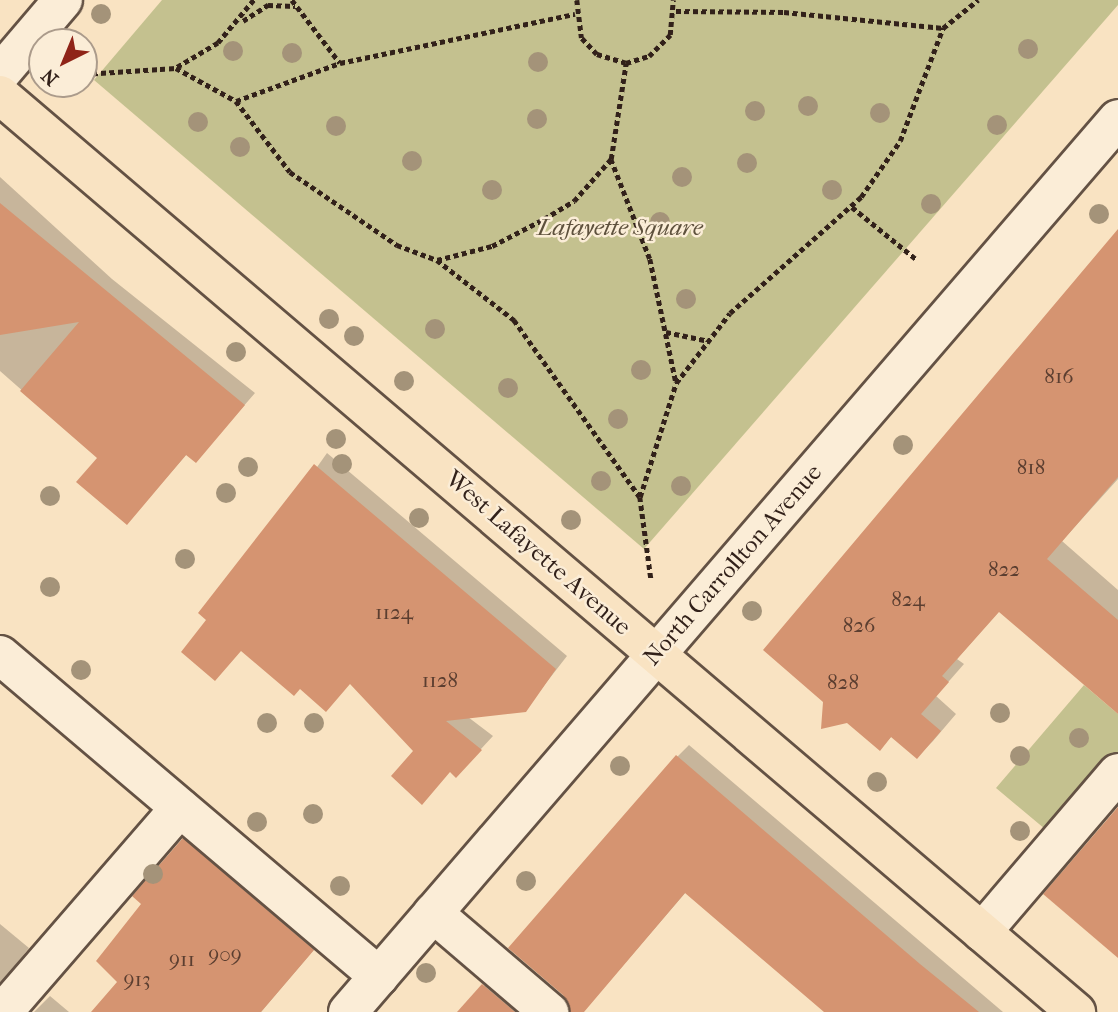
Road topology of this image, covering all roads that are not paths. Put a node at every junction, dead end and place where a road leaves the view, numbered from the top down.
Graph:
1 (63, 0) edge
2 (0, 74) edge
3 (0, 95) edge
4 (1118, 119) edge
5 (656, 654) junction
6 (0, 655) edge
7 (1118, 773) edge
8 (180, 808) junction
9 (433, 913) junction
10 (982, 932) junction
11 (379, 976) junction
12 (3, 1012) edge
13 (348, 1012) edge
14 (549, 1012) edge
15 (1076, 1012) edge

1 - 2 street
3 - 5 main road, West Lafayette Avenue
4 - 5 street, North Carrollton Avenue
5 - 9 street, North Carrollton Avenue
5 - 10 main road, West Lafayette Avenue
6 - 8 street
7 - 10 street
8 - 11 street
8 - 12 street
9 - 11 street, North Carrollton Avenue
9 - 14 street
10 - 15 main road, West Lafayette Avenue
11 - 13 street, North Carrollton Avenue

